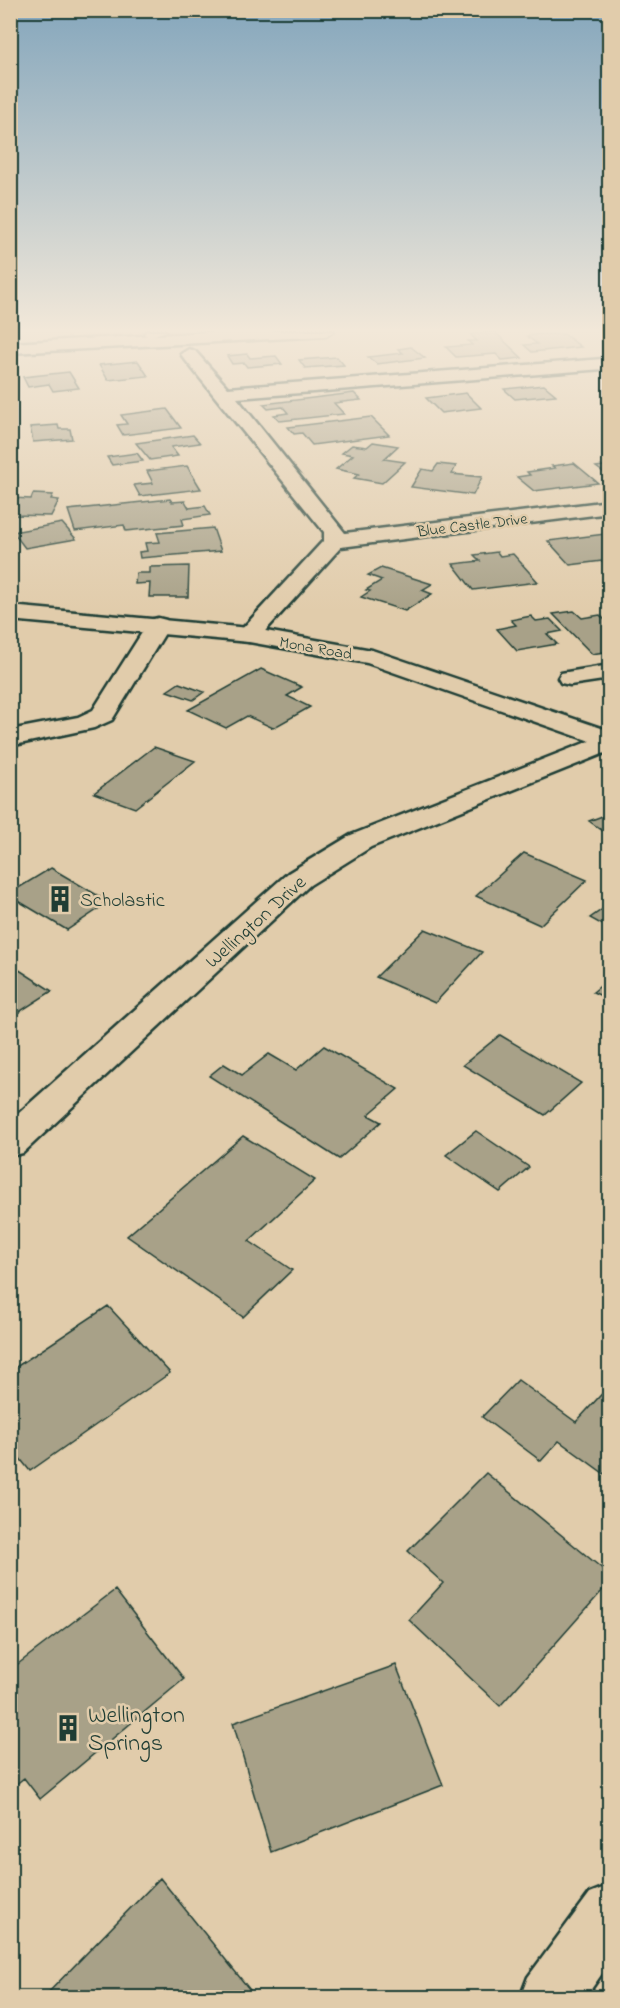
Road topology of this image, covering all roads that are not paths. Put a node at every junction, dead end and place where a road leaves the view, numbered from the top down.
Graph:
1 (249, 425) edge
2 (609, 507) edge
3 (334, 542) junction
4 (10, 613) edge
5 (158, 625) junction
6 (249, 635) junction
7 (609, 672) edge
8 (570, 678) dead end
9 (10, 738) edge
10 (609, 740) edge
11 (10, 1143) edge
12 (609, 1913) edge
13 (549, 1998) edge

1 - 3 street
2 - 3 street, Blue Castle Drive
3 - 6 street
4 - 5 street, Mona Road
5 - 6 street, Mona Road
5 - 9 street
6 - 10 street, Mona Road
7 - 8 street
10 - 11 street, Wellington Drive
12 - 13 street

